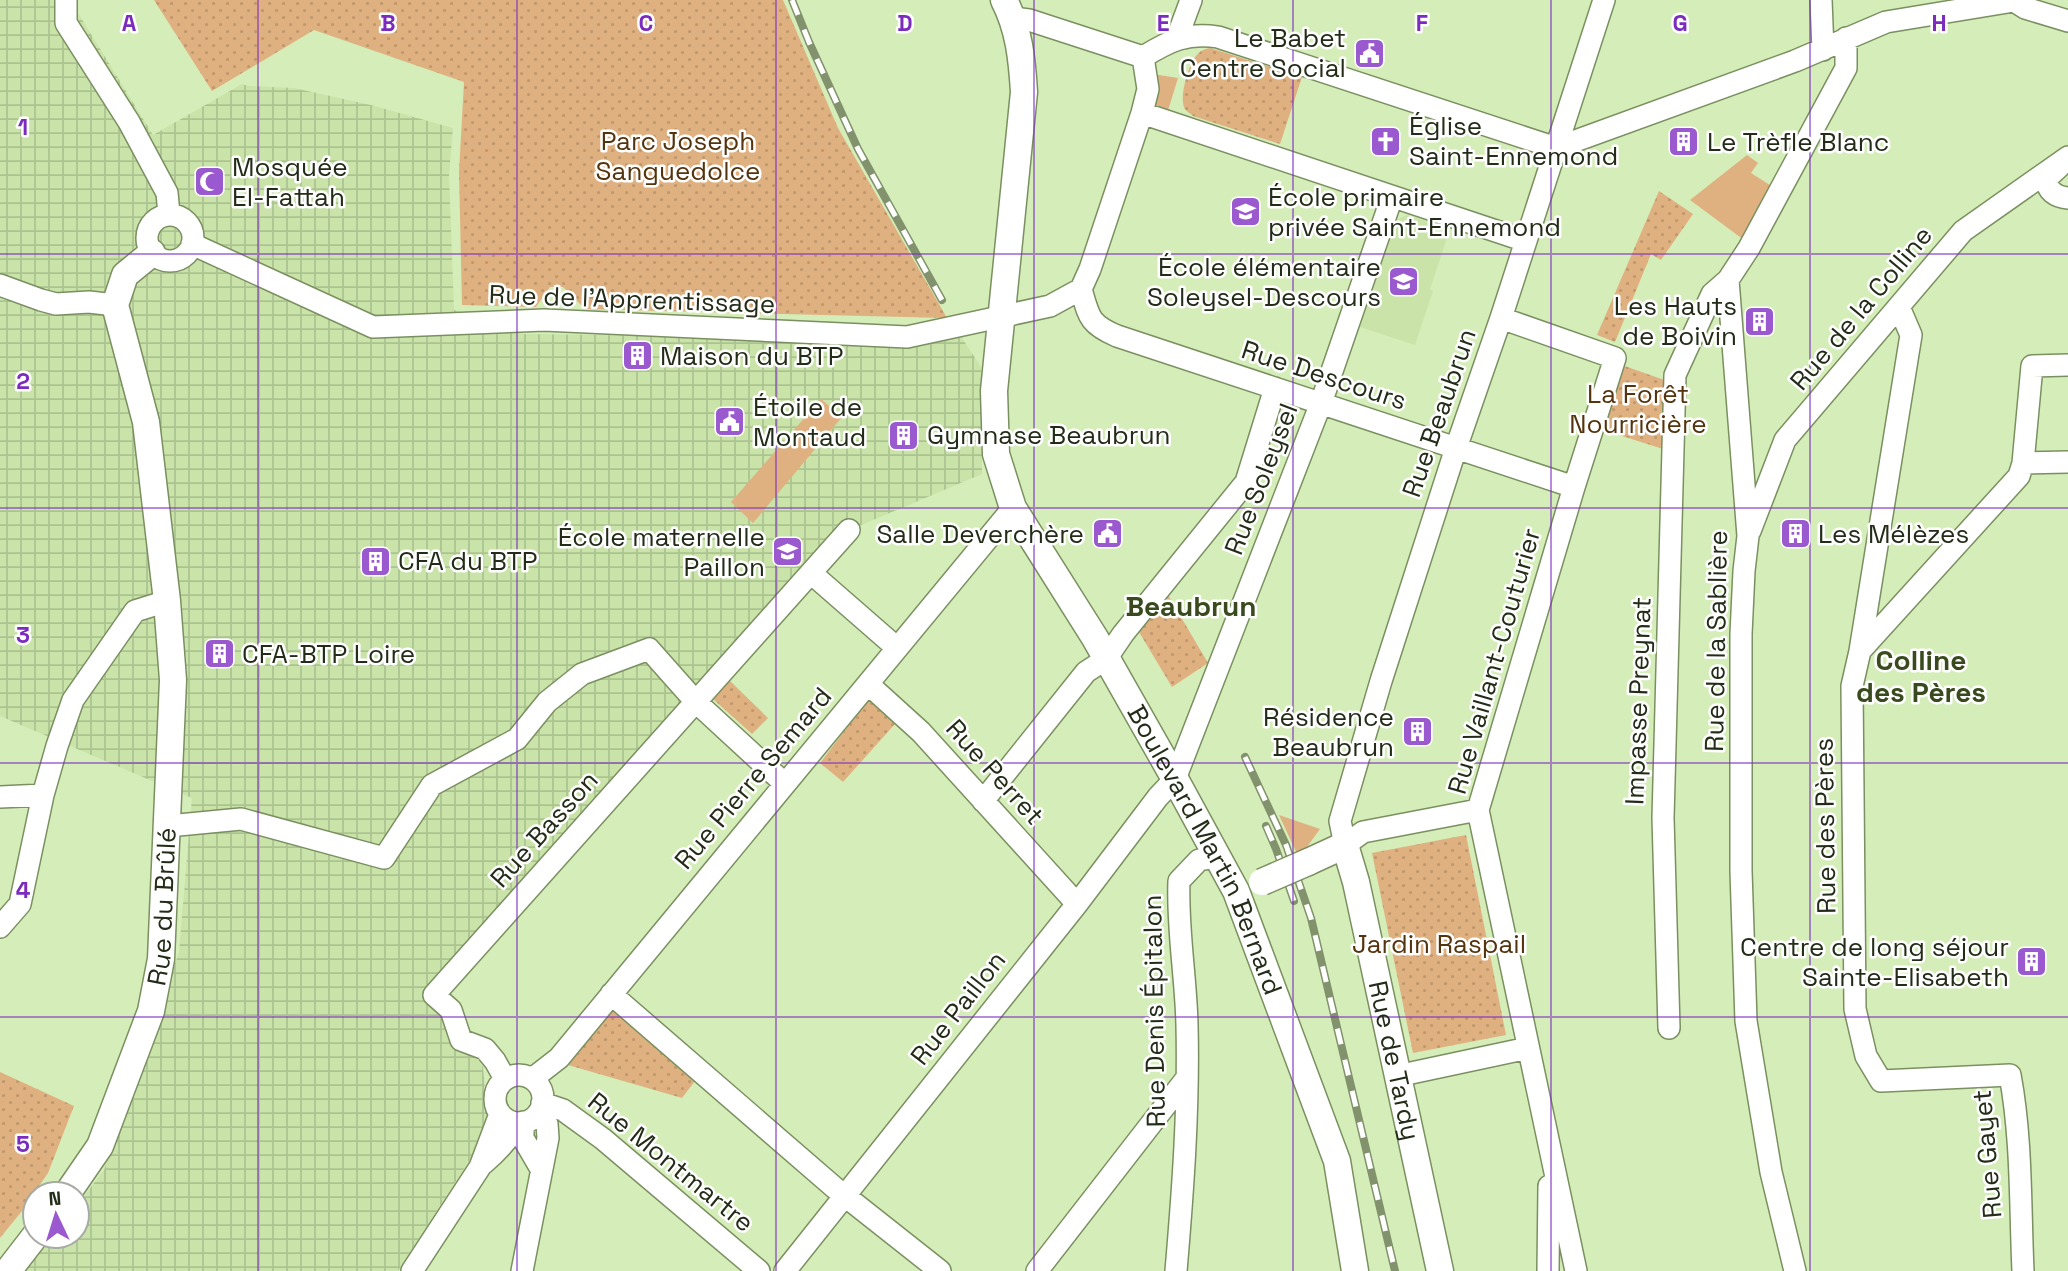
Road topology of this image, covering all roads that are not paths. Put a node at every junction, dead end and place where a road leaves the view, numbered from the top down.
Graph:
1 (66, 0) edge
2 (1191, 0) edge
3 (1604, 0) edge
4 (1821, 0) edge
5 (1008, 9) edge
6 (2068, 21) edge
7 (1177, 38) junction
8 (1846, 38) junction
9 (1823, 50) junction
10 (1143, 57) junction
11 (1142, 113) junction
12 (1556, 148) junction
13 (2068, 158) edge
14 (1392, 197) junction
15 (2068, 198) edge
16 (169, 214) junction
17 (1526, 241) junction
18 (192, 244) junction
19 (152, 253) junction
20 (1728, 280) junction
21 (0, 285) edge
22 (1081, 289) junction
23 (115, 305) junction
24 (1899, 307) junction
25 (1002, 316) junction
26 (1501, 318) junction
27 (2068, 365) edge
28 (1275, 388) junction
29 (1321, 403) junction
30 (1456, 448) junction
31 (2068, 462) edge
32 (2023, 463) junction
33 (1574, 487) junction
34 (1013, 508) junction
35 (849, 530) dead end
36 (1748, 536) junction
37 (811, 573) junction
38 (167, 601) junction
39 (897, 648) junction
40 (1860, 651) junction
41 (1106, 659) junction
42 (868, 684) junction
43 (696, 702) junction
44 (1175, 779) junction
45 (785, 784) junction
46 (43, 795) junction
47 (0, 797) edge
48 (984, 801) junction
49 (1478, 810) junction
50 (168, 826) junction
51 (1345, 845) junction
52 (1217, 858) junction
53 (1236, 891) junction
54 (1077, 904) junction
55 (0, 927) edge
56 (611, 994) junction
57 (1669, 1028) dead end
58 (1528, 1048) junction
59 (1397, 1076) junction
60 (505, 1079) junction
61 (532, 1079) junction
62 (1186, 1079) junction
63 (1881, 1081) joint
64 (524, 1115) junction
65 (1543, 1121) junction
66 (584, 1124) junction
67 (548, 1138) junction
68 (500, 1149) junction
69 (529, 1149) junction
70 (480, 1167) junction
71 (541, 1169) junction
72 (77, 1180) edge
73 (845, 1195) junction
74 (24, 1250) edge
75 (8, 1271) edge
76 (412, 1271) edge
77 (522, 1271) edge
78 (759, 1271) edge
79 (785, 1271) edge
80 (940, 1271) edge
81 (1037, 1271) edge
82 (1176, 1271) edge
83 (1355, 1271) edge
84 (1440, 1271) edge
85 (1548, 1271) edge
86 (1576, 1271) edge
87 (1794, 1271) edge
88 (2023, 1271) edge

1 - 16 street
2 - 7 street
3 - 12 street, Rue Beaubrun
4 - 9 street
5 - 10 street
5 - 25 main road, Boulevard Martin Bernard
6 - 8 street
7 - 10 street
7 - 12 street
8 - 9 street
8 - 20 street
9 - 12 street
10 - 11 street
11 - 14 street
11 - 22 street
12 - 17 street, Rue Beaubrun
13 - 15 street
13 - 24 street, Rue de la Colline
14 - 17 street
14 - 29 street, Rue Soleysel
16 - 18 street
16 - 19 street
17 - 26 street, Rue Beaubrun
18 - 19 street
18 - 25 street, Rue de l'Apprentissage
19 - 23 main road
20 - 36 street, Rue de la Sablière
20 - 57 street, Impasse Preynat
21 - 23 street
22 - 25 street, Rue de l'Apprentissage
22 - 28 street, Rue Descours
23 - 38 main road, Rue du Brûlé
24 - 36 street, Rue de la Colline
24 - 40 street, Rue des Pères
25 - 34 main road, Boulevard Martin Bernard
26 - 30 street, Rue Beaubrun
26 - 33 street, Rue Vaillant-Couturier
27 - 32 street
28 - 29 street, Rue Descours
28 - 41 street
29 - 30 street, Rue Descours
29 - 44 street, Rue Soleysel
30 - 33 street, Rue Descours
30 - 51 street, Rue Beaubrun
31 - 32 street
32 - 40 street, Rue des Pères
33 - 49 street, Rue Vaillant-Couturier
34 - 39 street, Rue Pierre Semard
34 - 41 main road, Boulevard Martin Bernard
35 - 37 street, Rue Basson
36 - 87 street, Rue de la Sablière
37 - 39 street
37 - 43 street, Rue Basson
38 - 46 street
38 - 50 main road, Rue du Brûlé
39 - 42 street, Rue Pierre Semard
40 - 63 street, Rue des Pères
41 - 44 main road, Boulevard Martin Bernard
41 - 48 street
42 - 45 street, Rue Pierre Semard
42 - 48 street, Rue Perret
43 - 45 street
43 - 50 street
43 - 60 street, Rue Basson
44 - 52 main road, Boulevard Martin Bernard
44 - 54 street, Rue Paillon
45 - 56 street, Rue Pierre Semard
46 - 47 street
46 - 55 street
48 - 54 street, Rue Perret
49 - 51 street
49 - 58 street, Rue Vaillant-Couturier
50 - 72 main road, Rue du Brûlé
51 - 53 main road, bridge
51 - 59 main road, Rue de Tardy
52 - 53 main road, Boulevard Martin Bernard
52 - 62 street, Rue Denis Épitalon
53 - 83 main road, Boulevard Martin Bernard
54 - 73 street, Rue Paillon
56 - 61 street, Rue Pierre Semard
56 - 73 street
58 - 59 street
58 - 65 street, Rue Vaillant-Couturier
59 - 84 main road, Rue de Tardy
60 - 61 street
60 - 64 street
61 - 64 street
62 - 81 street
62 - 82 street, Rue Denis Épitalon
63 - 88 street, Rue Gayet
64 - 66 street, Rue Montmartre
64 - 67 street
64 - 68 street
64 - 69 street
64 - 70 street
65 - 85 street
65 - 86 street, Rue Vaillant-Couturier
66 - 67 street
66 - 78 street, Rue Montmartre
67 - 71 street
68 - 69 street
68 - 70 street
69 - 71 street
70 - 76 street
71 - 77 street
73 - 79 street, Rue Paillon
73 - 80 street
74 - 75 main road

